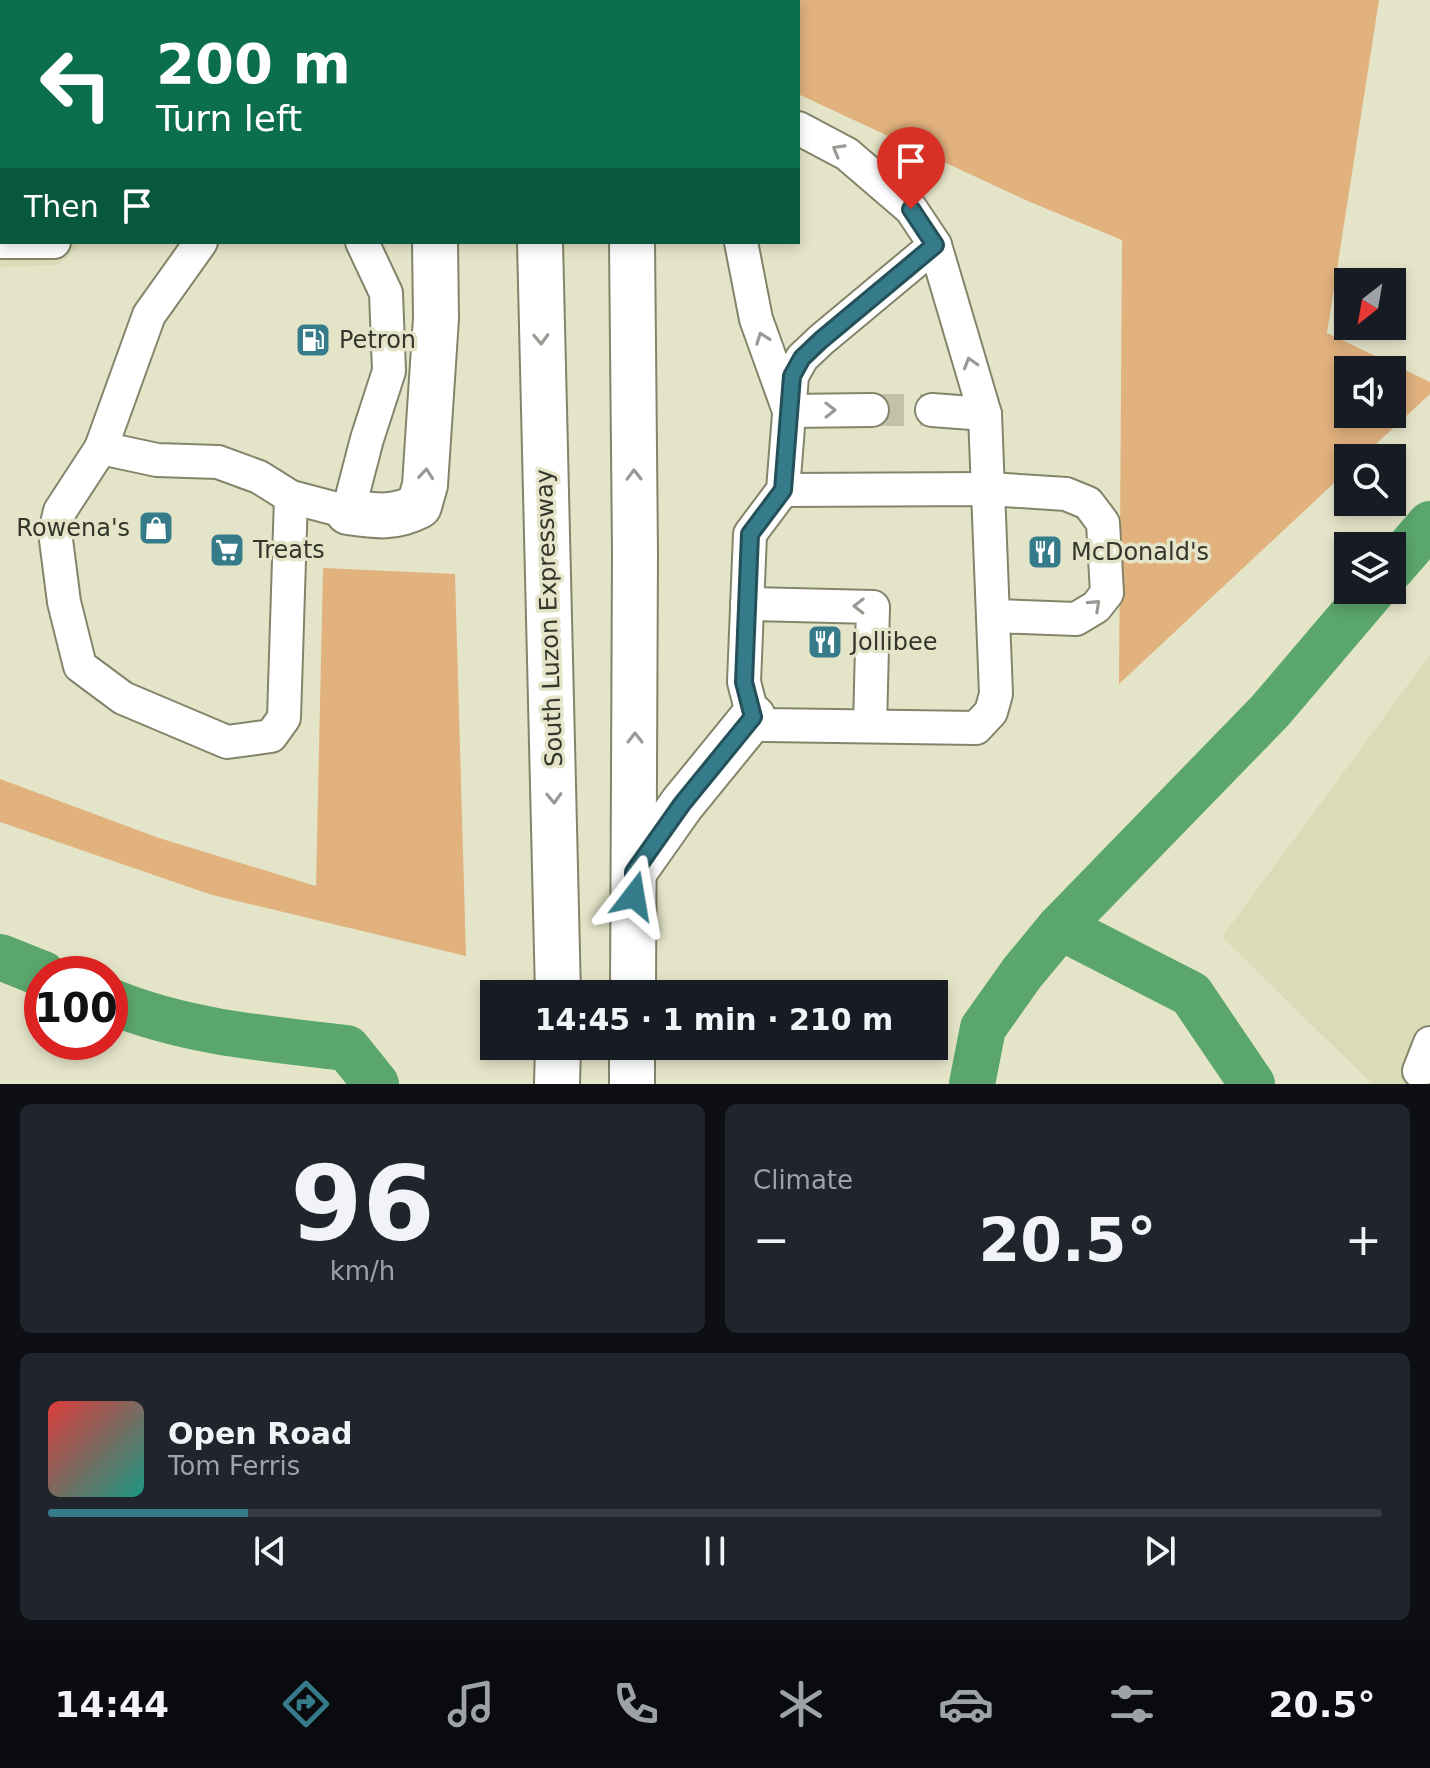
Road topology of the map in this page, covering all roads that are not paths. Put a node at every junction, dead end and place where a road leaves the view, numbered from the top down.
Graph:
1 (800, 129) edge
2 (200, 244) edge
3 (363, 244) edge
4 (435, 244) edge
5 (632, 244) edge
6 (741, 244) edge
7 (935, 245) junction
8 (539, 248) edge
9 (872, 410) tunnel mouth
10 (932, 410) tunnel mouth
11 (789, 411) junction
12 (985, 414) junction
13 (101, 448) junction
14 (989, 489) junction
15 (783, 490) junction
16 (291, 497) junction
17 (348, 512) junction
18 (747, 604) junction
19 (994, 616) junction
20 (753, 717) junction
21 (870, 726) junction
22 (634, 872) junction
23 (558, 980) edge
24 (633, 980) edge
25 (558, 1060) edge
26 (632, 1060) edge
27 (557, 1084) edge
28 (632, 1084) edge

7 -> 1 lane
2 - 13 lane
3 - 17 lane
17 -> 4 highway
22 -> 5 highway
11 -> 6 lane
7 - 11 lane
12 -> 7 lane
8 -> 23 highway, South Luzon Expressway
11 -> 9 lane
10 - 12 lane
11 - 15 lane
12 - 14 lane
13 - 16 lane
13 - 16 lane
14 - 15 lane
14 - 19 lane
19 -> 14 lane
15 - 18 lane
16 - 17 lane
18 - 20 lane
21 -> 18 lane
19 - 21 lane
20 - 21 lane
20 - 22 highway
22 - 24 highway
25 - 27 highway
26 - 28 highway

